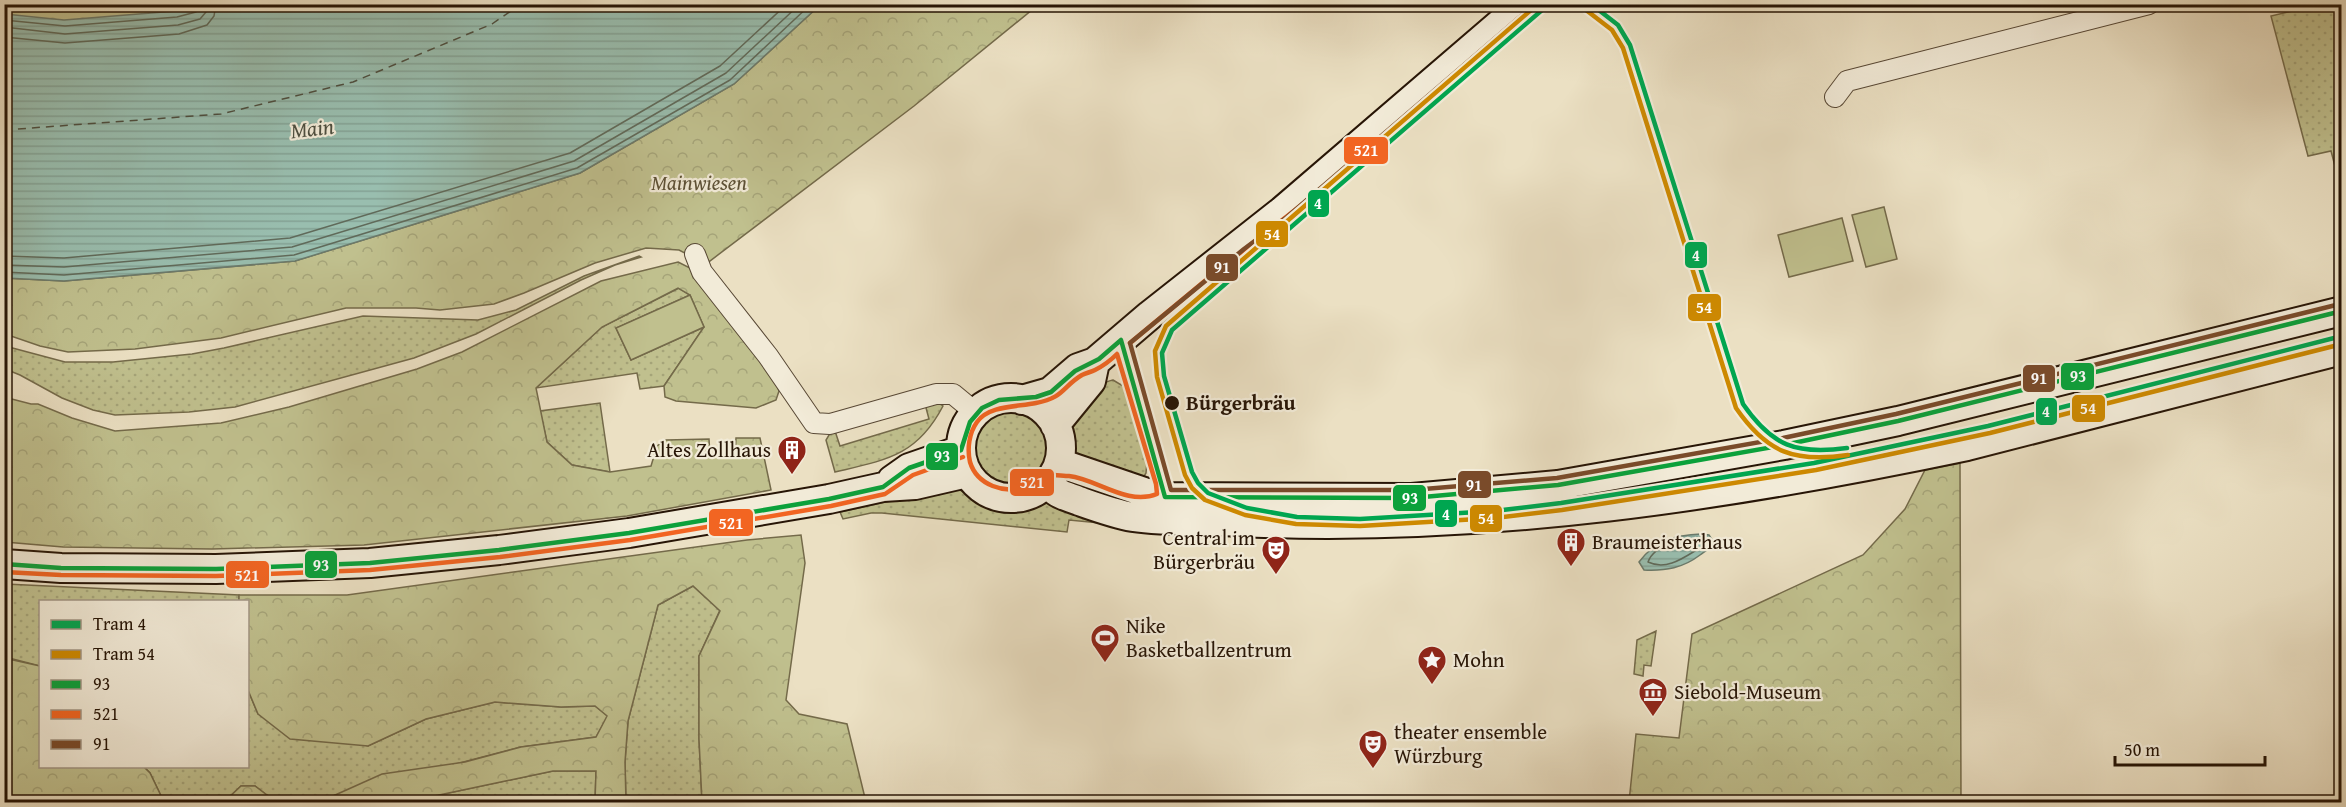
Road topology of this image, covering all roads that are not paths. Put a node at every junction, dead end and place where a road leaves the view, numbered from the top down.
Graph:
1 (1523, 4) edge
2 (2149, 4) edge
3 (1835, 97) dead end
4 (695, 254) dead end
5 (2342, 311) edge
6 (2233, 337) junction
7 (2342, 350) edge
8 (1095, 362) junction
9 (2241, 375) junction
10 (2041, 386) junction
11 (1022, 400) junction
12 (967, 406) junction
13 (2050, 424) junction
14 (1055, 425) junction
15 (964, 461) junction
16 (1652, 470) junction
17 (1053, 473) junction
18 (1558, 485) junction
19 (1659, 501) junction
20 (1414, 510) junction
21 (1563, 513) junction
22 (4, 564) edge

1 - 8 street
2 - 3 street
4 - 12 street
5 - 6 street
6 - 9 street
6 - 10 street
7 - 9 street
8 - 11 street
8 - 14 street
9 - 13 street
10 - 13 street
10 - 16 street
11 - 12 street
11 - 14 street
12 - 15 street
13 - 19 street
14 - 17 street
15 - 17 street
15 - 22 street
16 - 18 street
16 - 19 street
17 - 20 street
18 - 20 street
18 - 21 street
19 - 21 street
20 - 21 street

